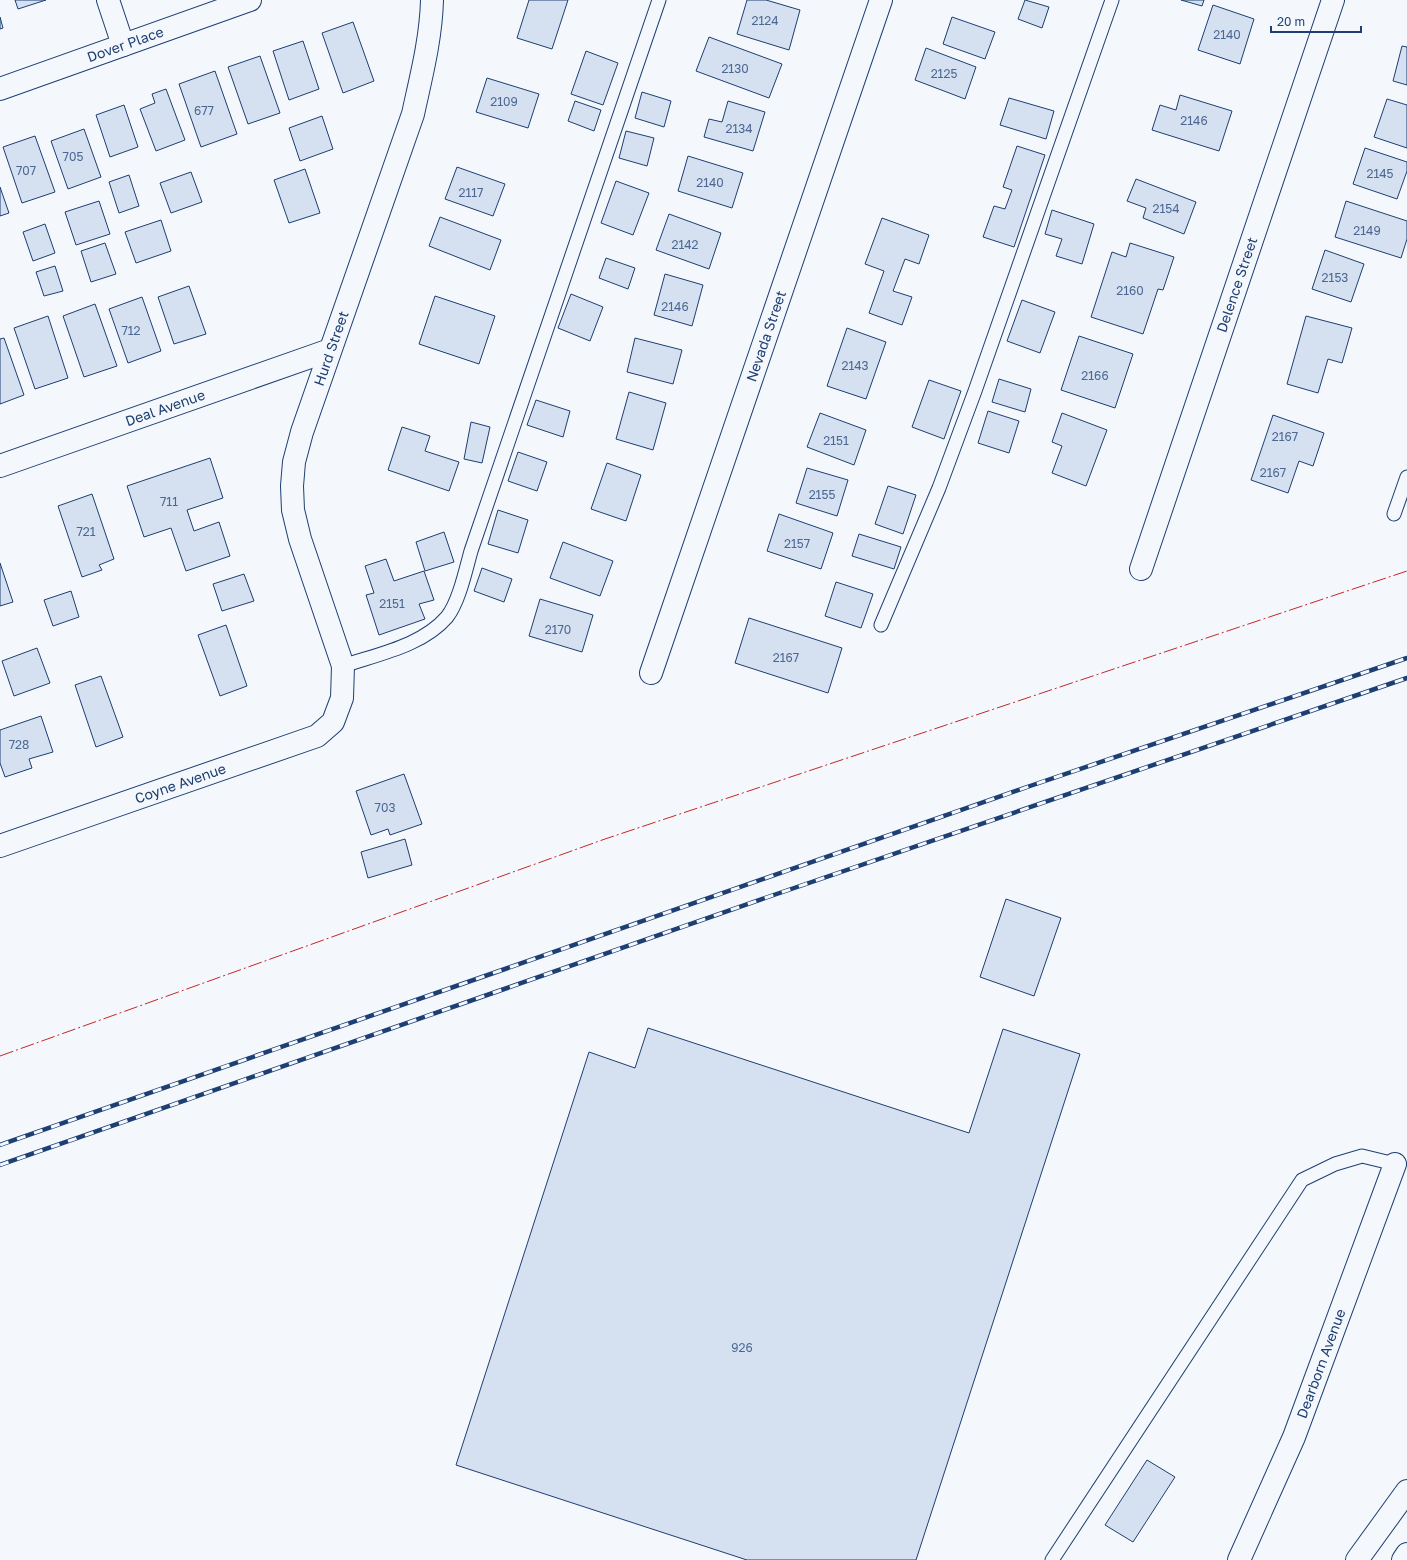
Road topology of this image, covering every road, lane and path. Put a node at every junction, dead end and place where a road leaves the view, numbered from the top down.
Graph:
1 (108, 0) edge
2 (250, 0) edge
3 (432, 0) edge
4 (659, 0) edge
5 (882, 0) edge
6 (1112, 0) edge
7 (1333, 0) edge
8 (123, 45) junction
9 (0, 89) edge
10 (330, 350) junction
11 (0, 466) edge
12 (1407, 477) edge
13 (1394, 514) dead end
14 (1141, 569) dead end
15 (881, 625) dead end
16 (343, 666) junction
17 (651, 673) dead end
18 (342, 698) joint
19 (0, 846) edge
20 (1395, 1164) joint
21 (1407, 1491) edge
22 (1407, 1554) edge
23 (1052, 1560) edge
24 (1239, 1560) edge
25 (1358, 1560) edge
26 (1403, 1560) edge

1 - 8 main road
2 - 8 main road, Dover Place
3 - 10 main road, Hurd Street
4 - 16 lane
5 - 17 main road, Nevada Street
6 - 15 lane
7 - 14 main road, Delence Street
8 - 9 main road, Dover Place
10 - 11 main road, Deal Avenue
10 - 16 main road, Hurd Street
12 - 13 lane
16 - 18 main road, Hurd Street
18 - 19 main road, Coyne Avenue
20 - 23 lane
20 - 24 main road, Dearborn Avenue
21 - 25 main road
22 - 26 main road

